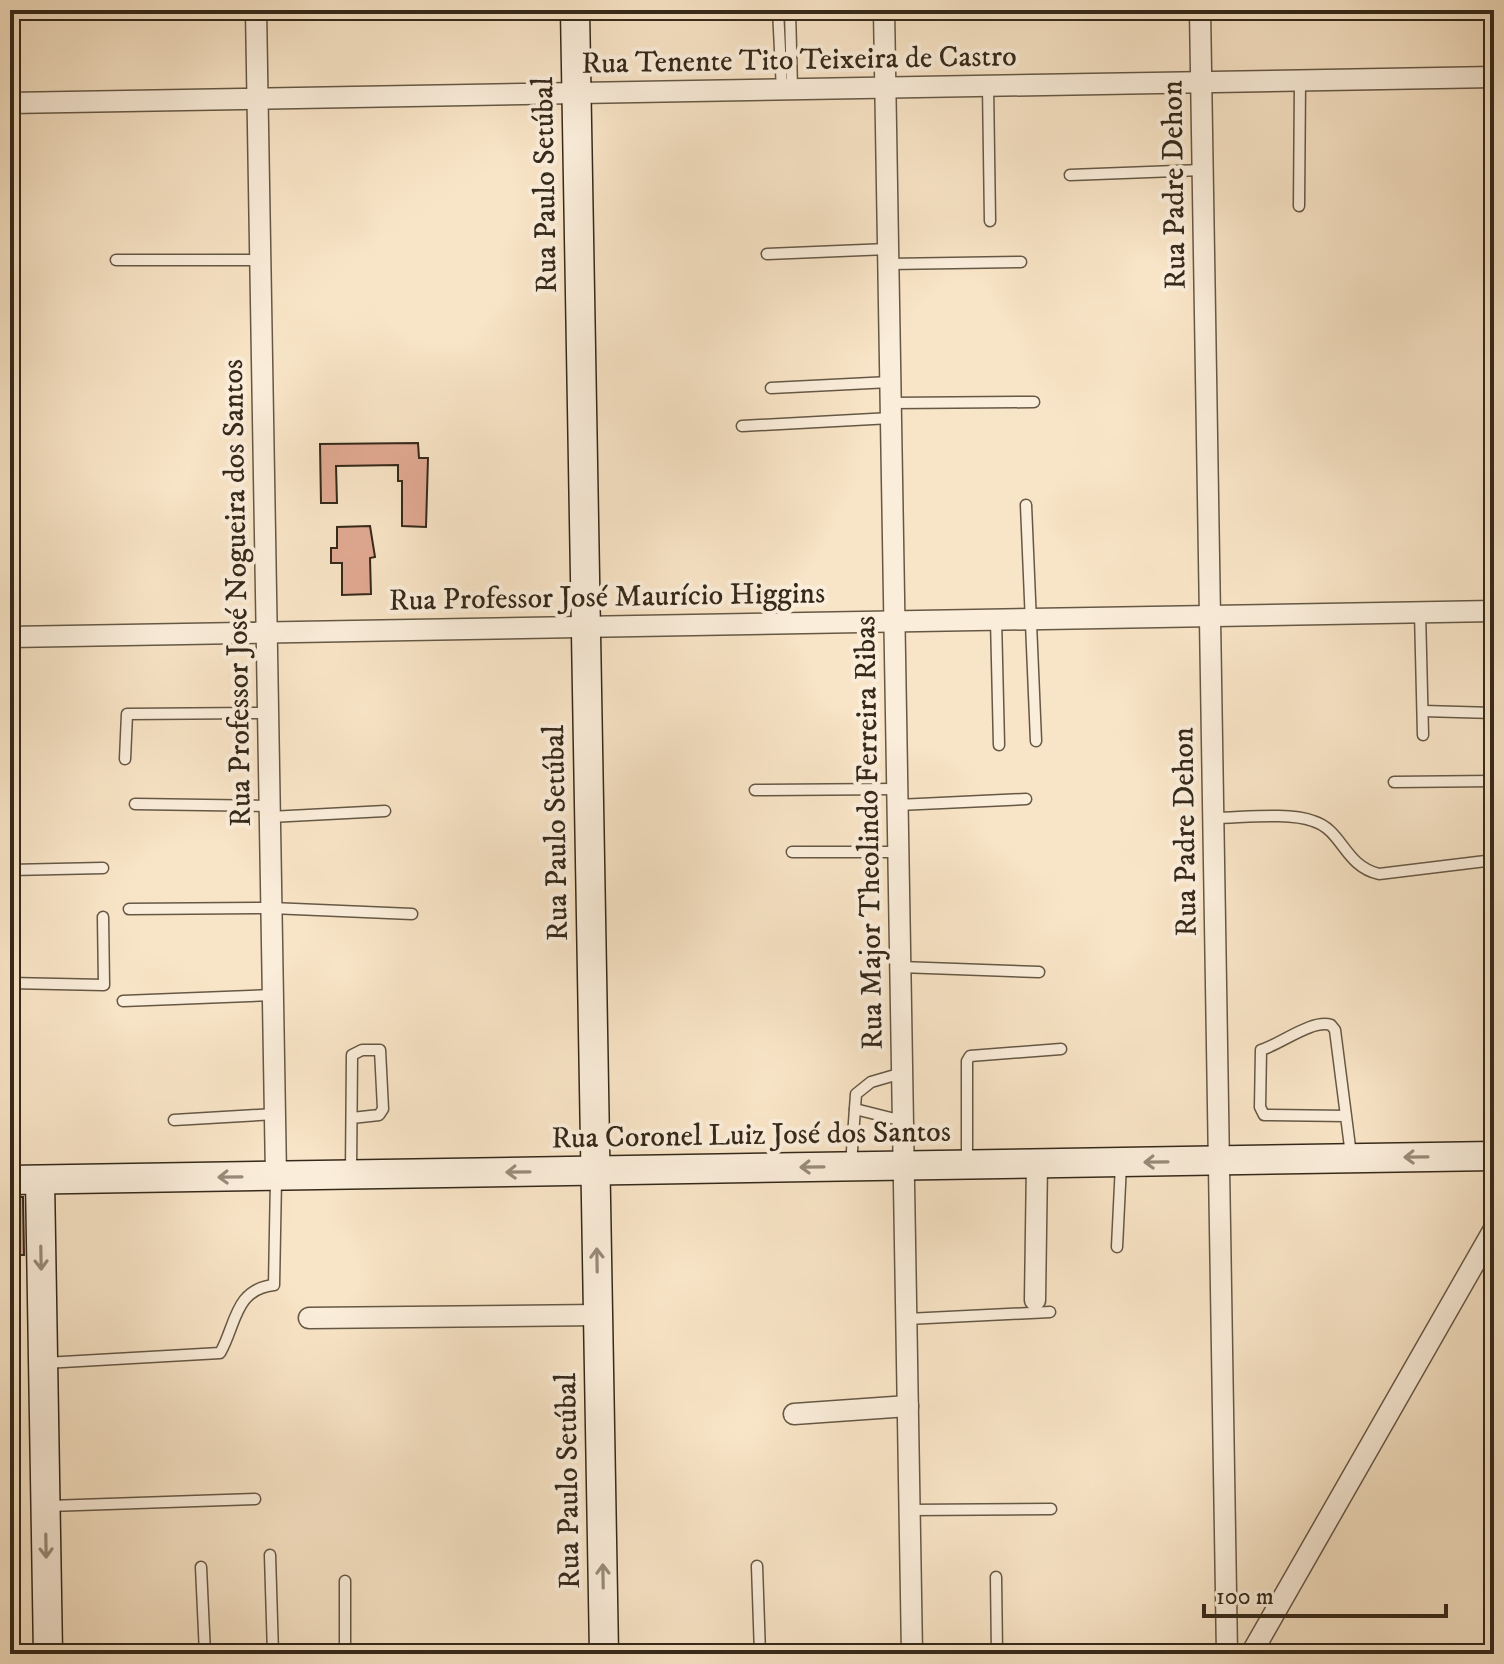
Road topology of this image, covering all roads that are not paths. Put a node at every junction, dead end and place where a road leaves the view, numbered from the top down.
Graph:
1 (256, 10) edge
2 (575, 10) edge
3 (778, 10) edge
4 (790, 10) edge
5 (884, 10) edge
6 (1200, 10) edge
7 (1494, 77) edge
8 (1300, 81) junction
9 (1201, 82) junction
10 (988, 86) junction
11 (885, 88) junction
12 (787, 90) junction
13 (576, 93) junction
14 (257, 99) junction
15 (10, 103) edge
16 (1202, 170) junction
17 (1070, 175) dead end
18 (1299, 206) dead end
19 (990, 221) dead end
20 (767, 254) dead end
21 (888, 256) junction
22 (116, 260) dead end
23 (260, 260) junction
24 (1021, 262) dead end
25 (890, 382) junction
26 (771, 388) dead end
27 (1034, 402) dead end
28 (891, 411) junction
29 (742, 426) dead end
30 (1026, 505) dead end
31 (1494, 611) edge
32 (1420, 612) junction
33 (1210, 615) junction
34 (996, 619) junction
35 (1031, 619) junction
36 (894, 621) junction
37 (586, 627) junction
38 (267, 632) junction
39 (10, 637) edge
40 (1423, 711) junction
41 (268, 713) junction
42 (1494, 713) edge
43 (1423, 735) dead end
44 (1036, 741) dead end
45 (999, 745) dead end
46 (125, 759) dead end
47 (1494, 781) edge
48 (1394, 782) dead end
49 (755, 790) dead end
50 (897, 797) junction
51 (1026, 799) dead end
52 (135, 804) dead end
53 (385, 811) dead end
54 (270, 812) junction
55 (1213, 818) junction
56 (792, 852) dead end
57 (898, 852) junction
58 (1494, 860) edge
59 (103, 868) dead end
60 (10, 870) edge
61 (271, 908) junction
62 (129, 909) dead end
63 (412, 914) dead end
64 (103, 917) dead end
65 (900, 967) junction
66 (1039, 972) dead end
67 (10, 983) edge
68 (273, 995) junction
69 (123, 1001) dead end
70 (1061, 1049) dead end
71 (902, 1073) junction
72 (855, 1109) junction
73 (275, 1114) junction
74 (1346, 1116) junction
75 (352, 1118) junction
76 (174, 1120) dead end
77 (903, 1121) junction
78 (1494, 1156) edge
79 (1351, 1158) junction
80 (1219, 1160) junction
81 (1121, 1162) junction
82 (1037, 1163) junction
83 (967, 1165) junction
84 (904, 1166) junction
85 (850, 1167) junction
86 (596, 1171) junction
87 (351, 1175) junction
88 (276, 1176) junction
89 (10, 1180) edge
90 (40, 1180) junction
91 (1494, 1229) edge
92 (1117, 1247) dead end
93 (1042, 1306) joint
94 (598, 1315) junction
95 (309, 1318) dead end
96 (907, 1319) junction
97 (43, 1363) junction
98 (908, 1406) junction
99 (794, 1414) dead end
100 (255, 1499) dead end
101 (45, 1506) junction
102 (1051, 1509) dead end
103 (910, 1510) junction
104 (270, 1555) dead end
105 (757, 1566) dead end
106 (201, 1567) dead end
107 (996, 1577) dead end
108 (345, 1581) dead end
109 (48, 1654) edge
110 (205, 1654) edge
111 (273, 1654) edge
112 (345, 1654) edge
113 (604, 1654) edge
114 (760, 1654) edge
115 (912, 1654) edge
116 (997, 1654) edge
117 (1227, 1654) edge
118 (1251, 1654) edge

1 - 14 street, Rua Professor José Nogueira dos Santos
2 - 13 main road, Rua Paulo Setúbal
3 - 12 lane
4 - 12 lane
5 - 11 street, Rua Major Theolindo Ferreira Ribas
6 - 9 street, Rua Padre Dehon
7 - 8 street, Rua Tenente Tito Teixeira de Castro
8 - 9 street, Rua Tenente Tito Teixeira de Castro
8 - 18 lane
9 - 10 street, Rua Tenente Tito Teixeira de Castro
9 - 16 street, Rua Padre Dehon
10 - 11 street, Rua Tenente Tito Teixeira de Castro
10 - 19 lane
11 - 12 street, Rua Tenente Tito Teixeira de Castro
11 - 21 street, Rua Major Theolindo Ferreira Ribas
12 - 13 street, Rua Tenente Tito Teixeira de Castro
13 - 14 street, Rua Tenente Tito Teixeira de Castro
13 - 37 main road, Rua Paulo Setúbal
14 - 15 street, Rua Tenente Tito Teixeira de Castro
14 - 23 street, Rua Professor José Nogueira dos Santos
16 - 17 lane
16 - 33 street, Rua Padre Dehon
20 - 21 lane
21 - 24 lane
21 - 25 street, Rua Major Theolindo Ferreira Ribas
22 - 23 lane
23 - 38 street, Rua Professor José Nogueira dos Santos
25 - 26 lane
25 - 28 street, Rua Major Theolindo Ferreira Ribas
27 - 28 lane
28 - 29 lane
28 - 36 street, Rua Major Theolindo Ferreira Ribas
30 - 35 lane
31 - 32 street, Rua Professor José Maurício Higgins
32 - 33 street, Rua Professor José Maurício Higgins
32 - 40 lane
33 - 35 street, Rua Professor José Maurício Higgins
33 - 55 street, Rua Padre Dehon
34 - 35 street, Rua Professor José Maurício Higgins
34 - 36 street, Rua Professor José Maurício Higgins
34 - 45 lane
35 - 44 lane
36 - 37 street, Rua Professor José Maurício Higgins
36 - 50 street, Rua Major Theolindo Ferreira Ribas
37 - 38 street, Rua Professor José Maurício Higgins
37 - 86 main road, Rua Paulo Setúbal
38 - 39 street, Rua Professor José Maurício Higgins
38 - 41 street, Rua Professor José Nogueira dos Santos
40 - 42 lane
40 - 43 lane
41 - 46 lane
41 - 54 street, Rua Professor José Nogueira dos Santos
47 - 48 lane
49 - 50 lane
50 - 51 lane
50 - 57 street, Rua Major Theolindo Ferreira Ribas
52 - 54 lane
53 - 54 lane
54 - 61 street, Rua Professor José Nogueira dos Santos
55 - 58 lane
55 - 80 street, Rua Padre Dehon
56 - 57 lane
57 - 65 street, Rua Major Theolindo Ferreira Ribas
59 - 60 lane
61 - 62 lane
61 - 63 lane
61 - 68 street, Rua Professor José Nogueira dos Santos
64 - 67 lane
65 - 66 lane
65 - 71 street, Rua Major Theolindo Ferreira Ribas
68 - 69 lane
68 - 73 street, Rua Professor José Nogueira dos Santos
70 - 83 lane
71 - 72 lane
71 - 77 street, Rua Major Theolindo Ferreira Ribas
72 - 77 lane
72 - 85 lane
73 - 76 lane
73 - 88 street, Rua Professor José Nogueira dos Santos
74 - 74 lane
74 - 79 lane
75 - 75 lane
75 - 87 lane
77 - 84 street, Rua Major Theolindo Ferreira Ribas
78 -> 79 main road, Rua Coronel Luiz José dos Santos
79 - 80 main road, Rua Coronel Luiz José dos Santos
80 -> 81 main road, Rua Coronel Luiz José dos Santos
80 - 117 street, Rua Padre Dehon
81 - 82 main road, Rua Coronel Luiz José dos Santos
81 - 92 lane
82 - 83 main road, Rua Coronel Luiz José dos Santos
82 - 93 street
83 - 84 main road, Rua Coronel Luiz José dos Santos
84 - 85 main road, Rua Coronel Luiz José dos Santos
84 - 96 street, Rua Major Theolindo Ferreira Ribas
85 -> 86 main road, Rua Coronel Luiz José dos Santos
86 -> 87 main road, Rua Coronel Luiz José dos Santos
94 -> 86 main road, Rua Paulo Setúbal
87 - 88 main road, Rua Coronel Luiz José dos Santos
88 -> 90 main road, Rua Coronel Luiz José dos Santos
88 - 97 lane
89 - 90 main road, Rua Coronel Luiz José dos Santos
90 -> 97 main road
91 - 118 street
93 - 96 lane
94 - 95 street
113 -> 94 main road, Rua Paulo Setúbal
96 - 98 street, Rua Major Theolindo Ferreira Ribas
97 - 101 main road
98 - 99 street
98 - 103 street, Rua Major Theolindo Ferreira Ribas
100 - 101 lane
101 -> 109 main road
102 - 103 lane
103 - 115 street, Rua Major Theolindo Ferreira Ribas
104 - 111 lane
105 - 114 lane
106 - 110 lane
107 - 116 lane
108 - 112 lane

